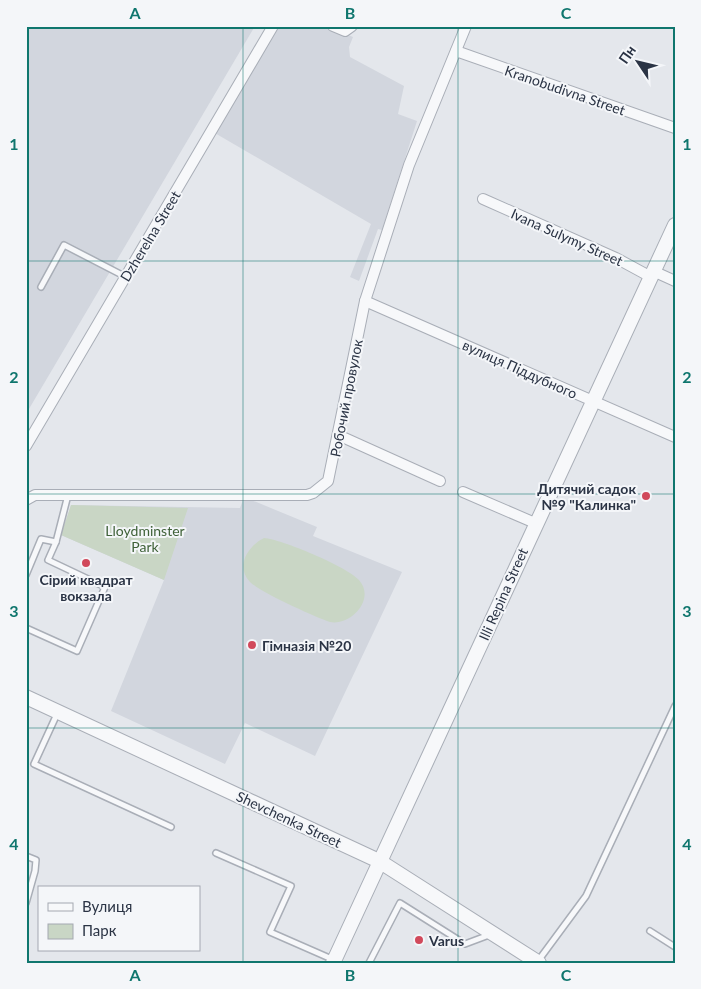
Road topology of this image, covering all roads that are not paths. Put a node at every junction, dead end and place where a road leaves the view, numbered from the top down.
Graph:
1 (273, 26) edge
2 (333, 26) edge
3 (352, 26) edge
4 (466, 26) edge
5 (456, 51) junction
6 (675, 128) edge
7 (483, 199) dead end
8 (675, 225) edge
9 (652, 274) junction
10 (126, 276) junction
11 (675, 281) edge
12 (41, 287) dead end
13 (365, 301) junction
14 (593, 402) junction
15 (338, 435) junction
16 (675, 437) edge
17 (26, 446) edge
18 (440, 481) dead end
19 (463, 492) dead end
20 (68, 495) junction
21 (26, 500) edge
22 (535, 523) junction
23 (56, 542) junction
24 (26, 575) edge
25 (26, 628) edge
26 (26, 697) edge
27 (675, 706) edge
28 (58, 712) junction
29 (171, 827) dead end
30 (216, 853) dead end
31 (26, 856) edge
32 (379, 861) junction
33 (26, 903) edge
34 (650, 931) dead end
35 (493, 934) junction
36 (675, 947) edge
37 (333, 961) edge
38 (539, 962) edge
39 (369, 963) edge

1 - 10 street, Dzherelna Street
2 - 3 street
4 - 5 street, Робочий провулок
5 - 6 street, Kranobudivna Street
5 - 13 street, Робочий провулок
7 - 9 street, Ivana Sulymy Street
8 - 9 street, Illi Repina Street
9 - 11 street, Ivana Sulymy Street
9 - 14 street, Illi Repina Street
10 - 12 lane
10 - 17 street, Dzherelna Street
13 - 14 street, вулиця Піддубного
13 - 15 street, Робочий провулок
14 - 16 street, вулиця Піддубного
14 - 22 street, Illi Repina Street
15 - 18 street
15 - 20 street, Робочий провулок
19 - 22 street
20 - 21 street, Робочий провулок
20 - 23 lane
22 - 32 street, Illi Repina Street
23 - 24 lane
23 - 25 lane
26 - 28 street, Shevchenka Street
27 - 38 lane
28 - 29 lane
28 - 32 street, Shevchenka Street
30 - 37 lane
31 - 33 lane
32 - 35 street, Shevchenka Street
32 - 37 street, Illi Repina Street
34 - 36 lane
35 - 38 street, Shevchenka Street
35 - 39 lane

